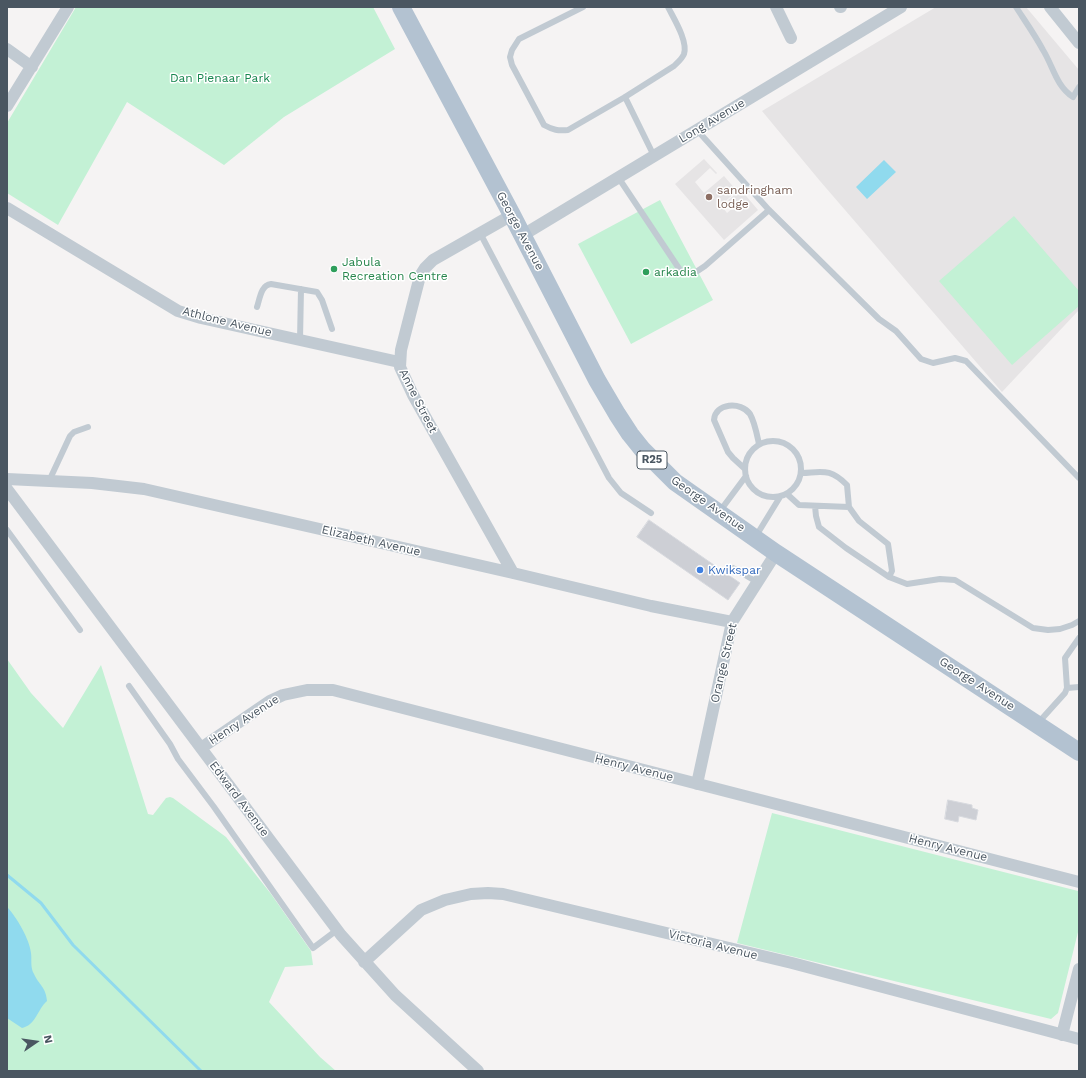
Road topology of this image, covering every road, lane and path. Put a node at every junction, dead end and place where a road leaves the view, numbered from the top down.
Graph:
1 (68, 7) edge
2 (401, 7) edge
3 (582, 7) edge
4 (668, 7) edge
5 (776, 7) edge
6 (901, 7) edge
7 (1016, 7) edge
8 (1050, 7) edge
9 (791, 38) dead end
10 (1079, 43) edge
11 (7, 49) edge
12 (32, 67) junction
13 (1079, 87) edge
14 (625, 97) junction
15 (7, 106) edge
16 (697, 130) junction
17 (654, 156) junction
18 (618, 176) junction
19 (7, 208) edge
20 (769, 210) junction
21 (512, 215) junction
22 (480, 233) junction
23 (523, 235) junction
24 (301, 289) junction
25 (257, 307) dead end
26 (332, 329) dead end
27 (300, 340) junction
28 (400, 362) junction
29 (88, 427) dead end
30 (759, 444) junction
31 (745, 468) junction
32 (802, 473) junction
33 (746, 476) junction
34 (1079, 478) edge
35 (7, 479) edge
36 (49, 481) junction
37 (7, 489) edge
38 (787, 494) junction
39 (780, 497) junction
40 (815, 506) junction
41 (850, 507) junction
42 (719, 512) junction
43 (651, 513) dead end
44 (7, 530) edge
45 (756, 538) junction
46 (776, 553) junction
47 (733, 568) dead end
48 (513, 573) junction
49 (889, 577) junction
50 (757, 582) junction
51 (732, 622) junction
52 (1079, 622) edge
53 (80, 630) dead end
54 (1079, 638) edge
55 (129, 686) dead end
56 (1079, 687) edge
57 (1068, 688) junction
58 (1037, 724) junction
59 (201, 748) junction
60 (1079, 752) edge
61 (697, 784) junction
62 (1079, 882) edge
63 (337, 930) junction
64 (364, 962) junction
65 (1079, 969) edge
66 (1062, 1035) junction
67 (1079, 1039) edge
68 (478, 1071) edge

1 - 12 street
2 - 21 main road, George Avenue / R25
3 - 14 lane
4 - 14 lane
5 - 9 street
6 - 16 street, Long Avenue
7 - 13 lane
8 - 10 street
11 - 12 street
12 - 15 street
14 - 17 lane
16 - 17 street, Long Avenue
16 - 20 lane
17 - 18 street, Long Avenue
18 - 20 lane
18 - 23 street, Long Avenue
19 - 27 street, Athlone Avenue
20 - 34 lane
21 - 22 street, Anne Street
21 - 23 main road, George Avenue / R25
22 - 28 street, Anne Street
22 - 43 lane
23 - 42 main road, George Avenue / R25
24 - 25 lane
24 - 26 lane
24 - 27 lane
27 - 28 street, Athlone Avenue
28 - 48 street, Anne Street
29 - 36 lane
30 - 31 lane
30 - 31 lane
30 - 32 lane
31 - 33 lane
32 - 38 lane
32 - 41 lane
33 - 39 lane
33 - 42 lane
35 - 36 street, Elizabeth Avenue
36 - 48 street, Elizabeth Avenue
37 - 59 street, Edward Avenue
38 - 39 lane
38 - 40 lane
39 - 45 lane
40 - 41 lane
40 - 49 lane
41 - 49 lane
42 - 45 main road, George Avenue / R25
44 - 53 lane
45 - 46 main road, George Avenue / R25
46 - 50 street, Orange Street
46 - 58 main road, George Avenue / R25
47 - 50 lane
48 - 51 street, Elizabeth Avenue
49 - 52 lane
50 - 51 street, Orange Street
51 - 61 street, Orange Street
54 - 57 lane
55 - 63 lane
56 - 57 lane
57 - 58 lane
58 - 60 main road, George Avenue / R25
59 - 61 street, Henry Avenue
59 - 63 street, Edward Avenue
61 - 62 street, Henry Avenue
63 - 64 street, Edward Avenue
64 - 66 street, Victoria Avenue
64 - 68 street, Edward Avenue
65 - 66 street
66 - 67 street, Victoria Avenue

